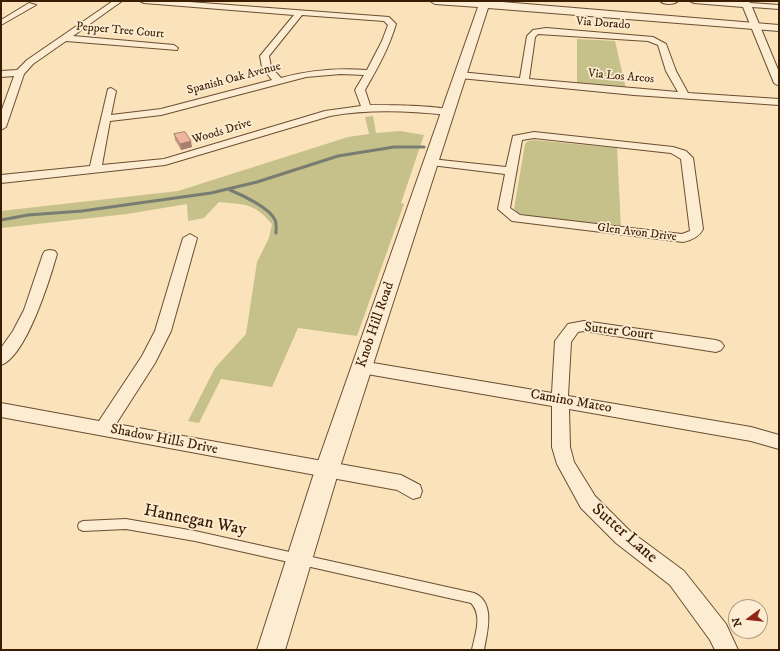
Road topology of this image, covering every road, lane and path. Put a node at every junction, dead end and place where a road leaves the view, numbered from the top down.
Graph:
1 (118, 1) edge
2 (144, 1) edge
3 (242, 1) edge
4 (435, 1) edge
5 (664, 1) edge
6 (674, 1) edge
7 (694, 1) edge
8 (746, 2) edge
9 (484, 3) edge
10 (32, 5) dead end
11 (779, 7) edge
12 (234, 8) junction
13 (300, 12) junction
14 (1, 23) edge
15 (756, 26) junction
16 (779, 28) edge
17 (64, 38) junction
18 (174, 48) dead end
19 (20, 73) junction
20 (370, 73) junction
21 (1, 74) edge
22 (460, 75) junction
23 (279, 81) junction
24 (524, 82) junction
25 (779, 83) edge
26 (111, 90) dead end
27 (685, 95) junction
28 (779, 102) edge
29 (366, 107) junction
30 (448, 112) junction
31 (105, 119) junction
32 (1, 127) edge
33 (431, 162) junction
34 (95, 170) junction
35 (511, 171) junction
36 (1, 179) edge
37 (190, 238) dead end
38 (50, 254) dead end
39 (716, 346) dead end
40 (1, 359) edge
41 (361, 367) junction
42 (560, 400) junction
43 (1, 410) edge
44 (103, 428) junction
45 (779, 442) edge
46 (327, 470) junction
47 (413, 490) dead end
48 (83, 526) dead end
49 (300, 560) junction
50 (271, 650) edge
51 (478, 650) edge
52 (727, 650) edge

1 - 17 street
2 - 12 street
3 - 12 street
4 - 9 street
5 - 6 street
7 - 8 street
8 - 11 street
8 - 15 street
9 - 15 street
9 - 22 street, Knob Hill Road
10 - 14 street
12 - 13 street
13 - 20 street
13 - 23 street
15 - 16 street
15 - 25 street
17 - 18 street, Pepper Tree Court
17 - 19 street
19 - 21 street
19 - 32 street
20 - 23 street, Spanish Oak Avenue
20 - 29 street
22 - 24 street, Via Los Arcos
22 - 30 street, Knob Hill Road
23 - 31 street, Spanish Oak Avenue
24 - 27 street, Via Los Arcos
24 - 27 street, Via Dorado
26 - 31 street
27 - 28 street, Via Los Arcos
29 - 30 street, Woods Drive
29 - 34 street, Woods Drive
30 - 33 street, Knob Hill Road
31 - 34 street
33 - 35 street
33 - 41 street, Knob Hill Road
34 - 36 street, Woods Drive
35 - 35 street, Glen Avon Drive
37 - 44 street
38 - 40 street
39 - 42 street, Sutter Court
41 - 42 street, Camino Mateo
41 - 46 street, Knob Hill Road
42 - 45 street, Camino Mateo
42 - 52 street, Sutter Lane
43 - 44 street, Shadow Hills Drive
44 - 46 street, Shadow Hills Drive
46 - 47 street, Shadow Hills Drive
46 - 49 street, Knob Hill Road
48 - 49 lane, Hannegan Way
49 - 50 street, Knob Hill Road
49 - 51 lane, Hannegan Way

